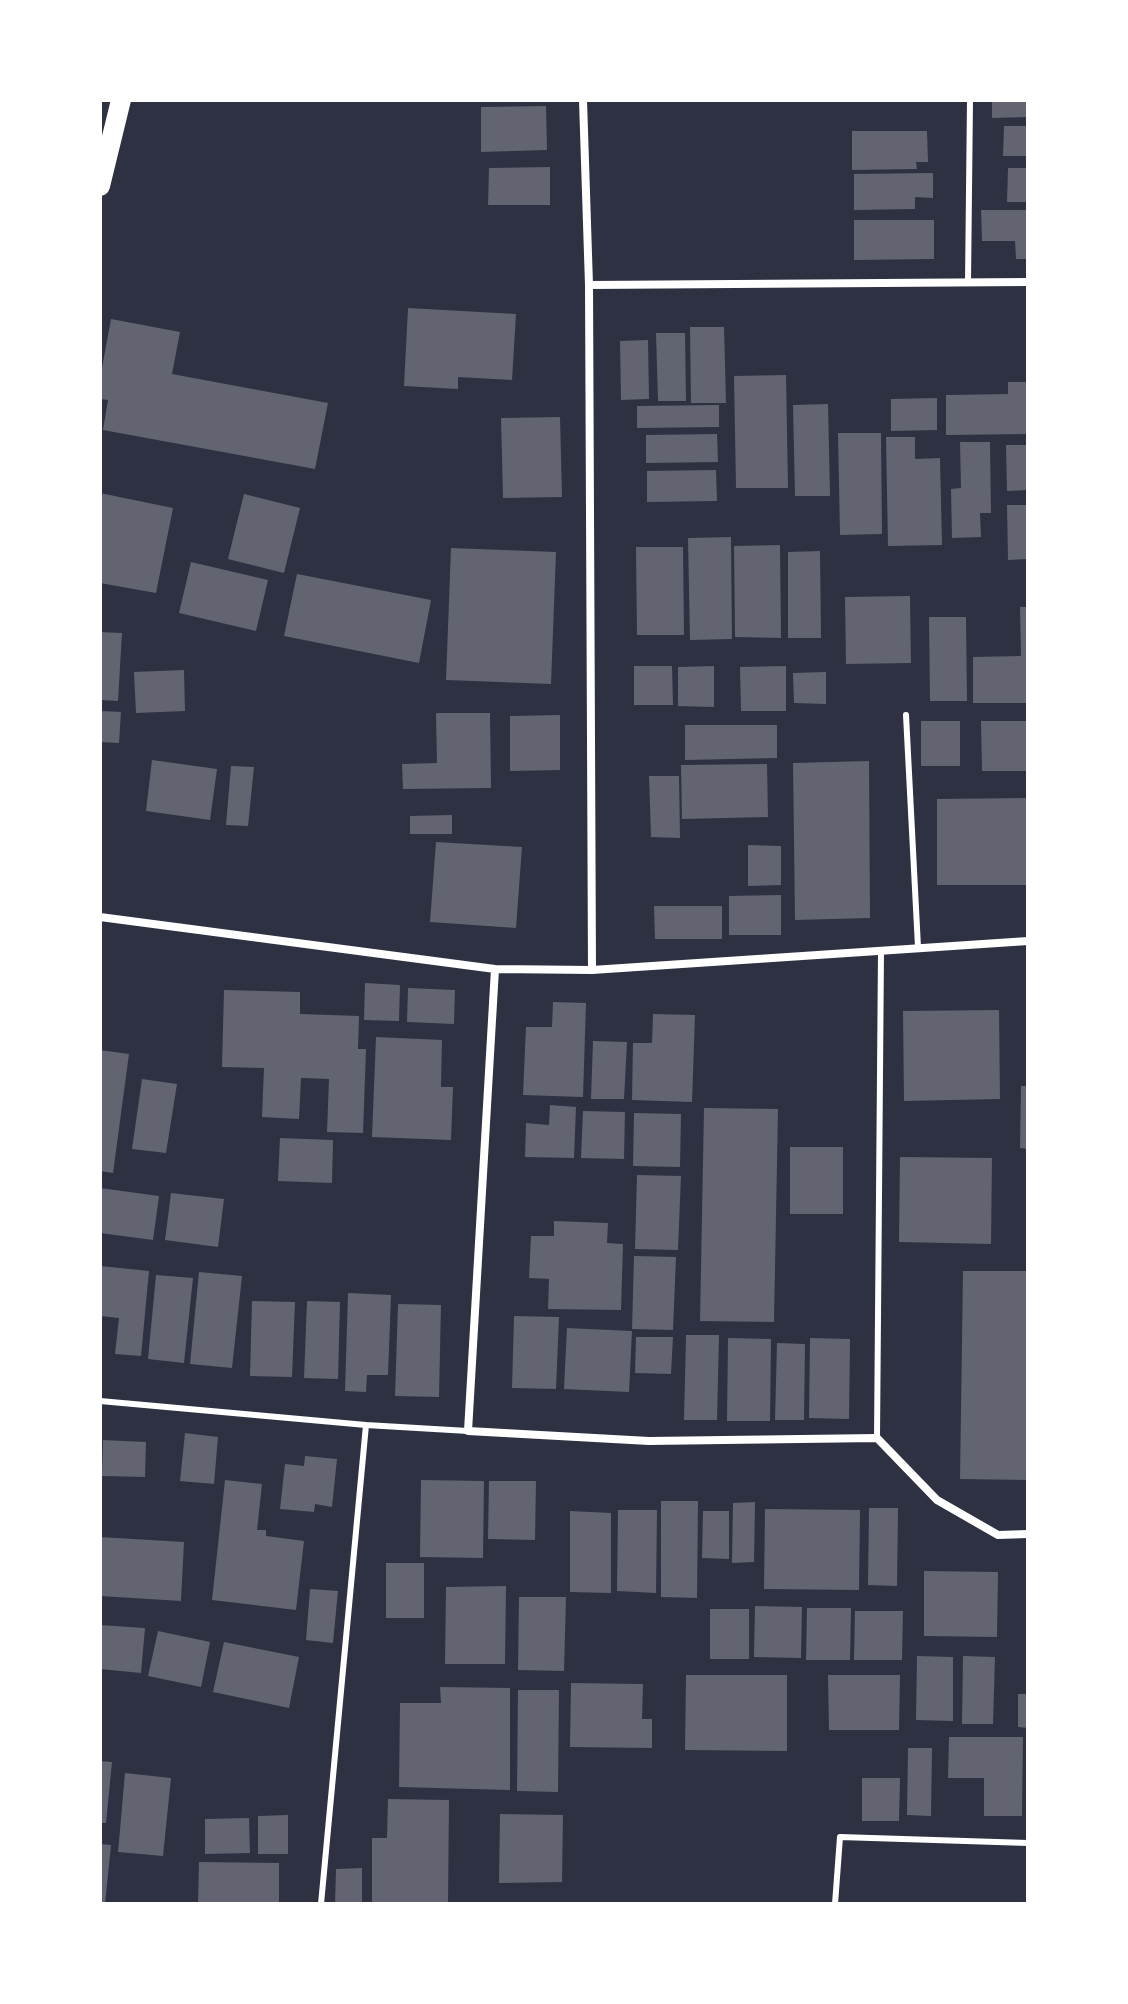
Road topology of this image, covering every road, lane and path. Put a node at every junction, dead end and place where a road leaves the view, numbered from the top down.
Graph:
1 (121, 100) edge
2 (583, 100) edge
3 (970, 100) edge
4 (100, 186) edge
5 (968, 282) junction
6 (1028, 282) edge
7 (589, 285) junction
8 (906, 715) dead end
9 (100, 917) edge
10 (1028, 941) edge
11 (918, 947) junction
12 (881, 951) junction
13 (495, 969) junction
14 (592, 970) junction
15 (100, 1401) edge
16 (366, 1425) junction
17 (468, 1431) junction
18 (877, 1438) junction
19 (1028, 1534) edge
20 (1028, 1843) edge
21 (321, 1904) edge
22 (835, 1904) edge

1 - 4 main road
2 - 7 street
3 - 5 lane
5 - 6 street
5 - 7 street
7 - 14 street
8 - 11 lane
9 - 13 street
10 - 11 street
11 - 12 street
12 - 14 street
12 - 18 lane
13 - 14 street
13 - 17 street
15 - 16 lane
16 - 17 lane
16 - 21 lane
17 - 18 street
18 - 19 street
20 - 22 lane

